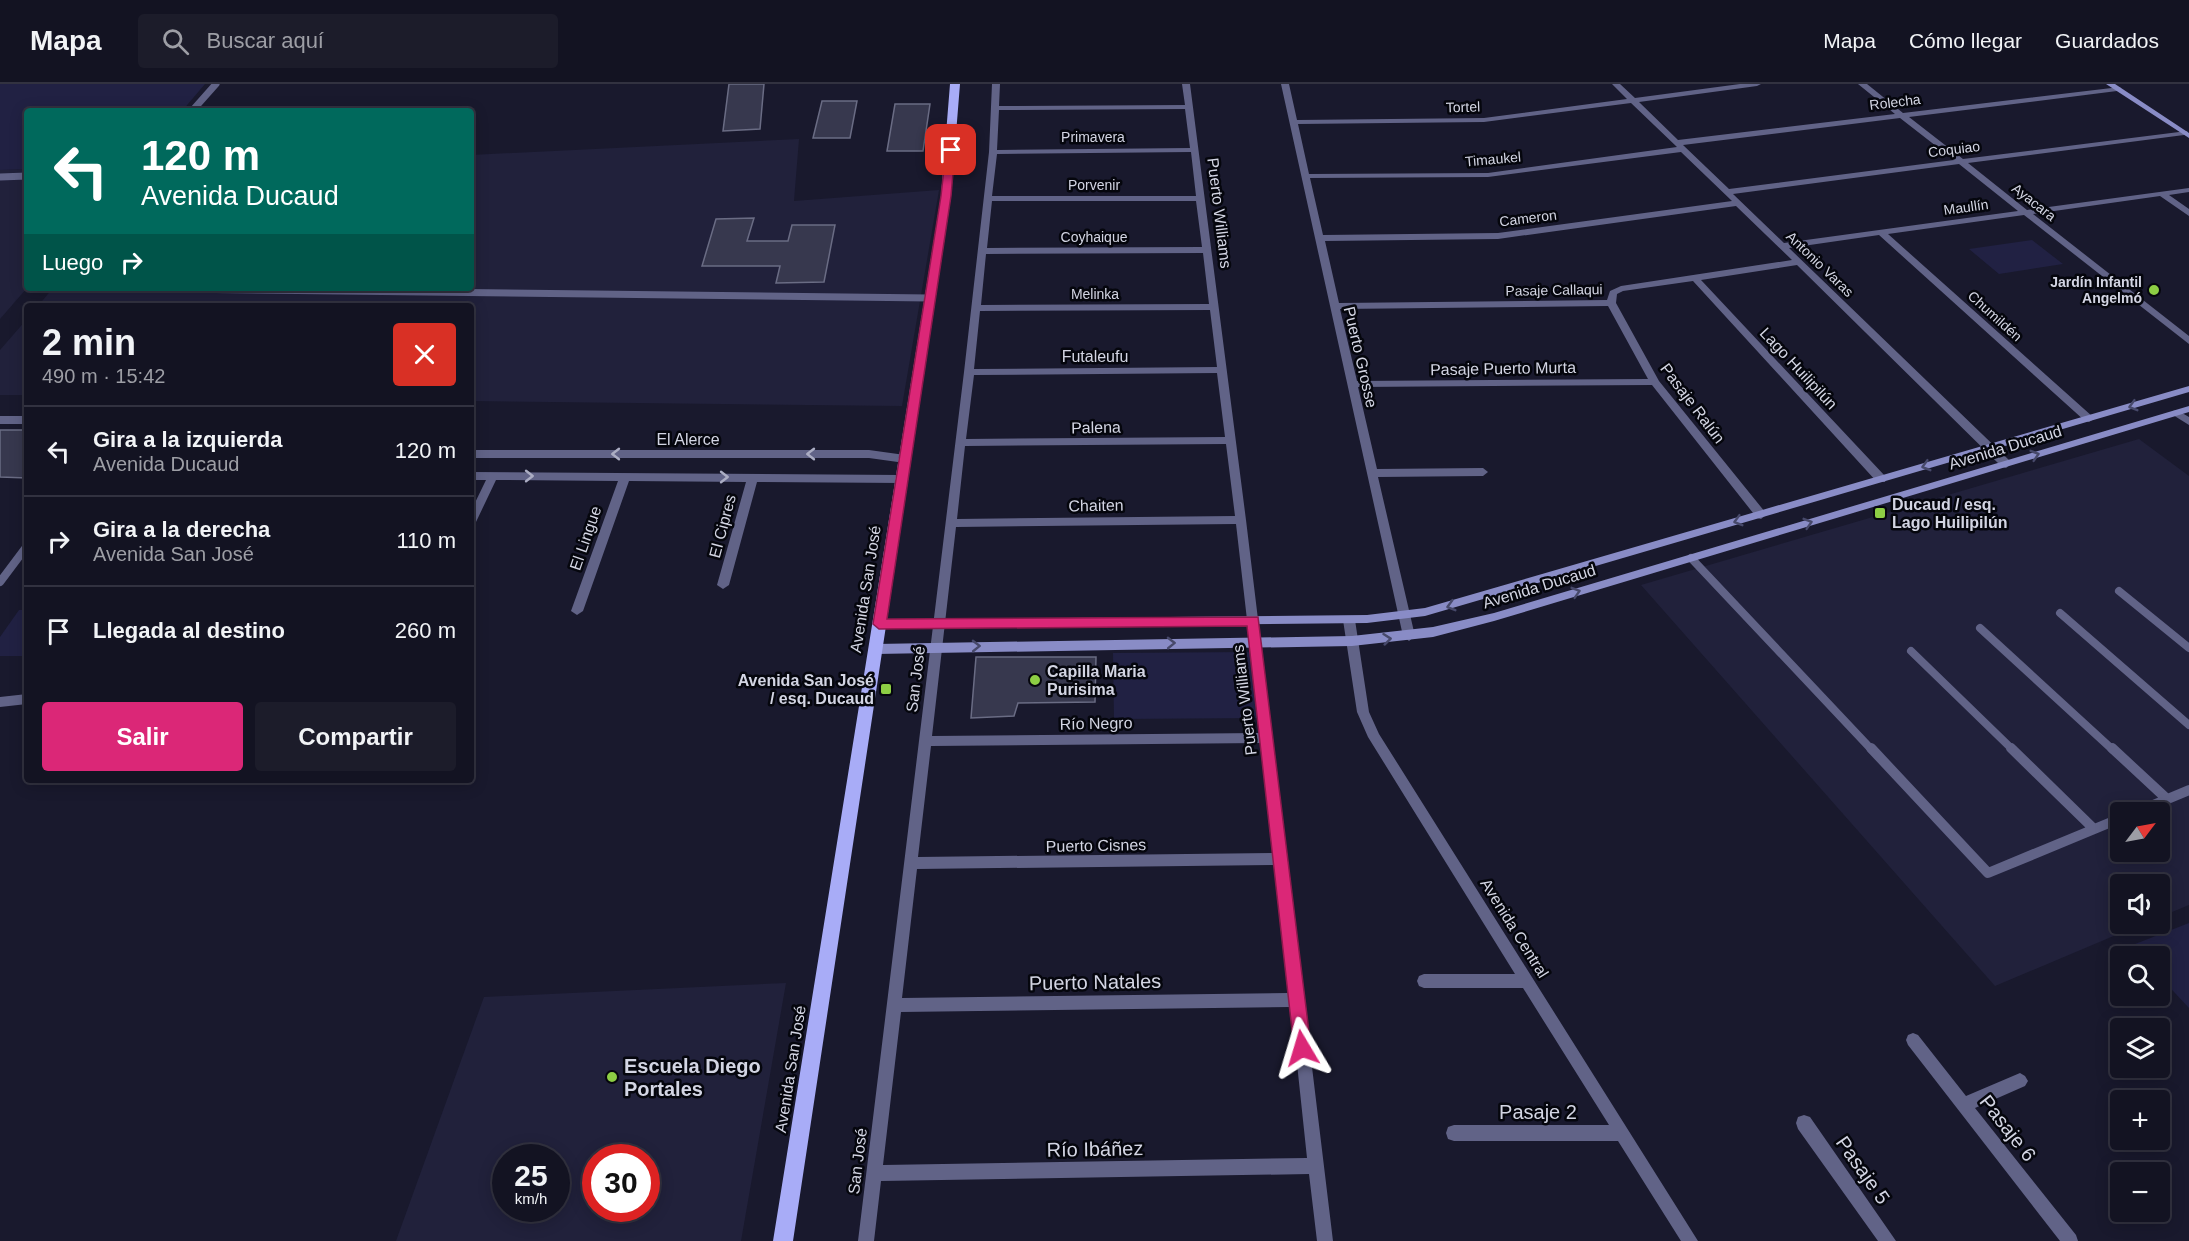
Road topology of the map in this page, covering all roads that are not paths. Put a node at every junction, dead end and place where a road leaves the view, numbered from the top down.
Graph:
1 (216, 84) edge
2 (955, 84) edge
3 (996, 84) edge
4 (1186, 84) edge
5 (1285, 84) edge
6 (1616, 84) edge
7 (1758, 84) edge
8 (1862, 84) edge
9 (2114, 86) edge
10 (1633, 101) junction
11 (1189, 107) junction
12 (195, 108) edge
13 (995, 108) junction
14 (1902, 115) junction
15 (1293, 123) junction
16 (2187, 134) edge
17 (1679, 146) junction
18 (1194, 150) junction
19 (993, 152) junction
20 (1961, 162) junction
21 (24, 176) edge
22 (1305, 176) junction
23 (0, 177) edge
24 (2189, 190) edge
25 (1727, 192) junction
26 (2162, 194) junction
27 (1200, 198) junction
28 (988, 199) junction
29 (1738, 203) junction
30 (2026, 213) junction
31 (2189, 213) edge
32 (1882, 233) junction
33 (1319, 238) junction
34 (1783, 246) junction
35 (1207, 250) junction
36 (982, 251) junction
37 (1799, 262) junction
38 (1695, 278) junction
39 (344, 291) edge
40 (930, 298) junction
41 (1611, 303) junction
42 (1334, 306) junction
43 (1214, 307) junction
44 (976, 308) junction
45 (2189, 341) edge
46 (1222, 370) junction
47 (969, 372) junction
48 (1655, 382) junction
49 (1352, 384) junction
50 (2189, 389) edge
51 (2189, 409) edge
52 (2177, 413) junction
53 (2089, 418) junction
54 (0, 420) edge
55 (24, 420) edge
56 (2189, 422) edge
57 (1231, 440) junction
58 (961, 443) junction
59 (1990, 447) junction
60 (474, 454) edge
61 (905, 459) junction
62 (2006, 464) junction
63 (1483, 472) dead end
64 (1372, 473) junction
65 (474, 476) edge
66 (493, 476) junction
67 (625, 476) junction
68 (753, 477) junction
69 (902, 479) junction
70 (1881, 479) junction
71 (1761, 515) junction
72 (474, 516) edge
73 (1240, 520) junction
74 (951, 523) junction
75 (24, 550) edge
76 (1691, 558) junction
77 (0, 582) edge
78 (723, 585) dead end
79 (2119, 591) dead end
80 (577, 611) dead end
81 (2060, 613) dead end
82 (1404, 616) junction
83 (1253, 620) junction
84 (1349, 620) junction
85 (940, 622) junction
86 (879, 624) junction
87 (1980, 628) dead end
88 (1409, 636) junction
89 (1352, 641) junction
90 (1256, 642) junction
91 (937, 646) junction
92 (2189, 648) edge
93 (876, 649) junction
94 (1911, 651) dead end
95 (24, 699) edge
96 (0, 702) edge
97 (2189, 725) edge
98 (1266, 738) junction
99 (926, 741) junction
100 (2189, 790) edge
101 (2166, 799) junction
102 (2159, 802) edge
103 (2110, 822) edge
104 (2094, 829) junction
105 (1281, 859) junction
106 (911, 863) junction
107 (1425, 981) dead end
108 (1527, 981) junction
109 (1297, 1000) junction
110 (894, 1005) junction
111 (1912, 1040) dead end
112 (2020, 1081) dead end
113 (1963, 1105) junction
114 (1804, 1123) dead end
115 (1454, 1133) dead end
116 (1622, 1133) junction
117 (1317, 1166) junction
118 (874, 1173) junction
119 (783, 1241) edge
120 (866, 1241) edge
121 (1325, 1241) edge
122 (1690, 1241) edge
123 (1888, 1241) edge
124 (2070, 1241) edge

1 - 12 lane
2 - 40 main road, Avenida San José
3 - 13 street, San José
4 - 11 street, Puerto Williams
5 - 15 street, Puerto Grosse
6 - 10 street, Antonio Varas
7 - 10 street, Tortel
8 - 14 street, Ayacara
9 - 14 street, Rolecha
9 - 16 street
10 - 15 street, Tortel
10 - 17 street, Antonio Varas
11 - 13 street
11 - 18 street, Puerto Williams
13 - 19 street, San José
14 - 17 street, Rolecha
14 - 20 street, Ayacara
15 - 22 street, Puerto Grosse
16 - 20 street, Coquiao
17 - 22 street, Timaukel
17 - 25 street, Antonio Varas
18 - 19 street, Primavera
18 - 27 street, Puerto Williams
19 - 28 street, San José
20 - 25 street, Coquiao
20 - 30 street, Ayacara
21 - 23 lane
22 - 33 street, Puerto Grosse
24 - 26 street, Maullín
25 - 29 street, Antonio Varas
26 - 30 street, Maullín
26 - 31 street
27 - 28 street, Porvenir
27 - 35 street, Puerto Williams
28 - 36 street, San José
29 - 33 street, Cameron
29 - 34 street, Antonio Varas
30 - 32 street, Maullín
30 - 45 street, Ayacara
32 - 34 street, Maullín
32 - 53 street, Chumildén
33 - 42 street, Puerto Grosse
34 - 37 street, Antonio Varas
35 - 36 street, Coyhaique
35 - 43 street, Puerto Williams
36 - 44 street, San José
37 - 38 street, Pasaje Callaqui
37 - 59 street, Antonio Varas
38 - 41 street, Pasaje Callaqui
38 - 70 street, Lago Huilipilún
39 - 40 lane
40 - 61 main road, Avenida San José
41 - 42 street, Pasaje Callaqui
41 - 48 street, Pasaje Ralún
42 - 49 street, Puerto Grosse
43 - 44 street, Melinka
43 - 46 street, Puerto Williams
44 - 47 street, San José
46 - 47 street, Futaleufu
46 - 57 street, Puerto Williams
47 - 58 street, San José
48 - 49 street, Pasaje Puerto Murta
48 - 71 street, Pasaje Ralún
49 - 64 street, Puerto Grosse
50 -> 53 street, Avenida Ducaud
51 - 52 street, Avenida Ducaud
52 - 56 street
62 -> 52 street, Avenida Ducaud
53 - 59 street, Avenida Ducaud
54 - 55 lane
57 - 58 street, Palena
57 - 73 street, Puerto Williams
58 - 74 street, San José
59 - 62 street, Antonio Varas
59 -> 70 street, Avenida Ducaud
61 -> 60 street, El Alerce
61 - 69 main road, Avenida San José
76 -> 62 street, Avenida Ducaud
63 - 64 street
64 - 82 street, Puerto Grosse
65 - 66 street
66 -> 67 street
66 - 72 street
67 -> 68 street
67 - 80 street, El Lingue
68 - 69 street
68 - 78 street, El Cipres
69 - 86 main road, Avenida San José
70 - 71 street, Avenida Ducaud
71 -> 82 street, Avenida Ducaud
73 - 74 street, Chaiten
73 - 83 street, Puerto Williams
74 - 85 street, San José
75 - 77 lane
88 -> 76 street, Avenida Ducaud
76 - 104 lane
79 - 92 lane
81 - 97 lane
82 - 84 street, Avenida Ducaud
82 - 88 street, Puerto Grosse
83 - 84 street, Avenida Ducaud
83 - 85 street, Avenida Ducaud
83 - 90 street, Puerto Williams
84 - 89 street, Avenida Central
85 - 86 street, Avenida Ducaud
85 - 91 street, San José
86 - 93 main road, Avenida San José
87 - 101 lane
89 -> 88 street, Avenida Ducaud
89 - 90 street, Avenida Ducaud
89 - 108 street, Avenida Central
91 -> 90 street, Avenida Ducaud
90 - 98 street, Puerto Williams
91 - 93 street, Avenida Ducaud
91 - 99 street, San José
93 - 119 main road, Avenida San José
94 - 104 lane
95 - 96 street
98 - 99 street, Río Negro
98 - 105 street, Puerto Williams
99 - 106 street, San José
100 - 101 lane
101 - 102 lane
103 - 104 lane
105 - 106 street, Puerto Cisnes
105 - 109 street, Puerto Williams
106 - 110 street, San José
107 - 108 street
108 - 116 street, Avenida Central
109 - 110 street, Puerto Natales
109 - 117 street, Puerto Williams
110 - 118 street, San José
111 - 113 street, Pasaje 6
112 - 113 street
113 - 124 street, Pasaje 6
114 - 123 street, Pasaje 5
115 - 116 street, Pasaje 2
116 - 122 street, Avenida Central
117 - 118 street, Río Ibáñez
117 - 121 street, Puerto Williams
118 - 120 street, San José

